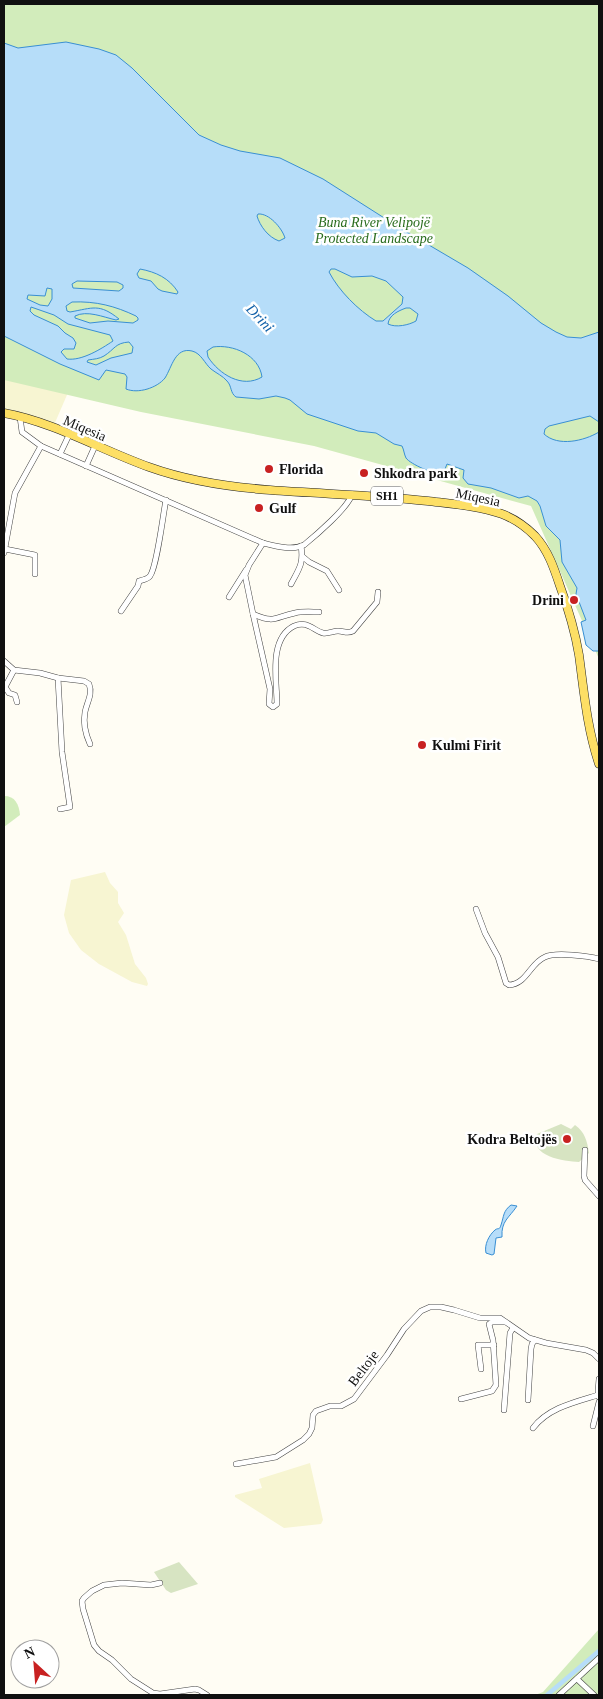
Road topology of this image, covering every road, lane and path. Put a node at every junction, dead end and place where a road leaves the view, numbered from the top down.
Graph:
1 (4, 413) edge
2 (20, 417) junction
3 (69, 435) junction
4 (42, 446) junction
5 (94, 446) junction
6 (60, 454) junction
7 (86, 466) junction
8 (352, 494) junction
9 (166, 500) junction
10 (6, 528) edge
11 (263, 543) junction
12 (301, 546) junction
13 (4, 551) edge
14 (303, 558) junction
15 (249, 565) junction
16 (35, 574) dead end
17 (291, 584) dead end
18 (338, 590) dead end
19 (378, 592) dead end
20 (229, 597) dead end
21 (121, 610) dead end
22 (319, 612) dead end
23 (253, 614) junction
24 (4, 661) edge
25 (14, 670) junction
26 (58, 678) junction
27 (17, 702) dead end
28 (90, 744) dead end
29 (599, 764) edge
30 (60, 809) dead end
31 (476, 909) dead end
32 (599, 959) edge
33 (585, 1150) dead end
34 (599, 1196) edge
35 (505, 1322) junction
36 (513, 1328) junction
37 (536, 1340) junction
38 (494, 1345) junction
39 (599, 1359) edge
40 (481, 1369) dead end
41 (599, 1379) edge
42 (599, 1396) edge
43 (462, 1398) dead end
44 (528, 1400) dead end
45 (599, 1402) edge
46 (504, 1410) dead end
47 (594, 1426) dead end
48 (533, 1428) dead end
49 (236, 1464) dead end
50 (160, 1583) dead end
51 (599, 1658) edge
52 (577, 1678) junction
53 (207, 1695) edge
54 (559, 1695) edge
55 (594, 1695) edge

1 - 2 main road, Miqesia / SH1
2 - 3 main road, Miqesia / SH1
2 - 4 street
3 - 5 main road, Miqesia / SH1
3 - 6 street
4 - 6 street
4 - 10 street
5 - 7 street
5 - 8 main road, Miqesia / SH1
6 - 7 street
7 - 9 street
8 - 12 street
8 - 29 main road, Miqesia / SH1
9 - 11 street
9 - 21 street
10 - 13 street
11 - 12 street
11 - 15 street
12 - 14 street
13 - 16 street
14 - 17 street
14 - 18 street
15 - 20 street
15 - 23 street
19 - 23 street
22 - 23 street
24 - 25 street
25 - 26 street
25 - 27 street
26 - 28 street
26 - 30 street
31 - 32 street
33 - 34 street
35 - 36 street, Beltoje
35 - 38 street
35 - 49 street, Beltoje
36 - 37 street, Beltoje
36 - 46 street
37 - 39 street, Beltoje
37 - 44 street
38 - 40 street
38 - 43 street
41 - 42 street
42 - 48 street
45 - 47 street
50 - 53 street
51 - 52 street
52 - 54 street
52 - 55 street

